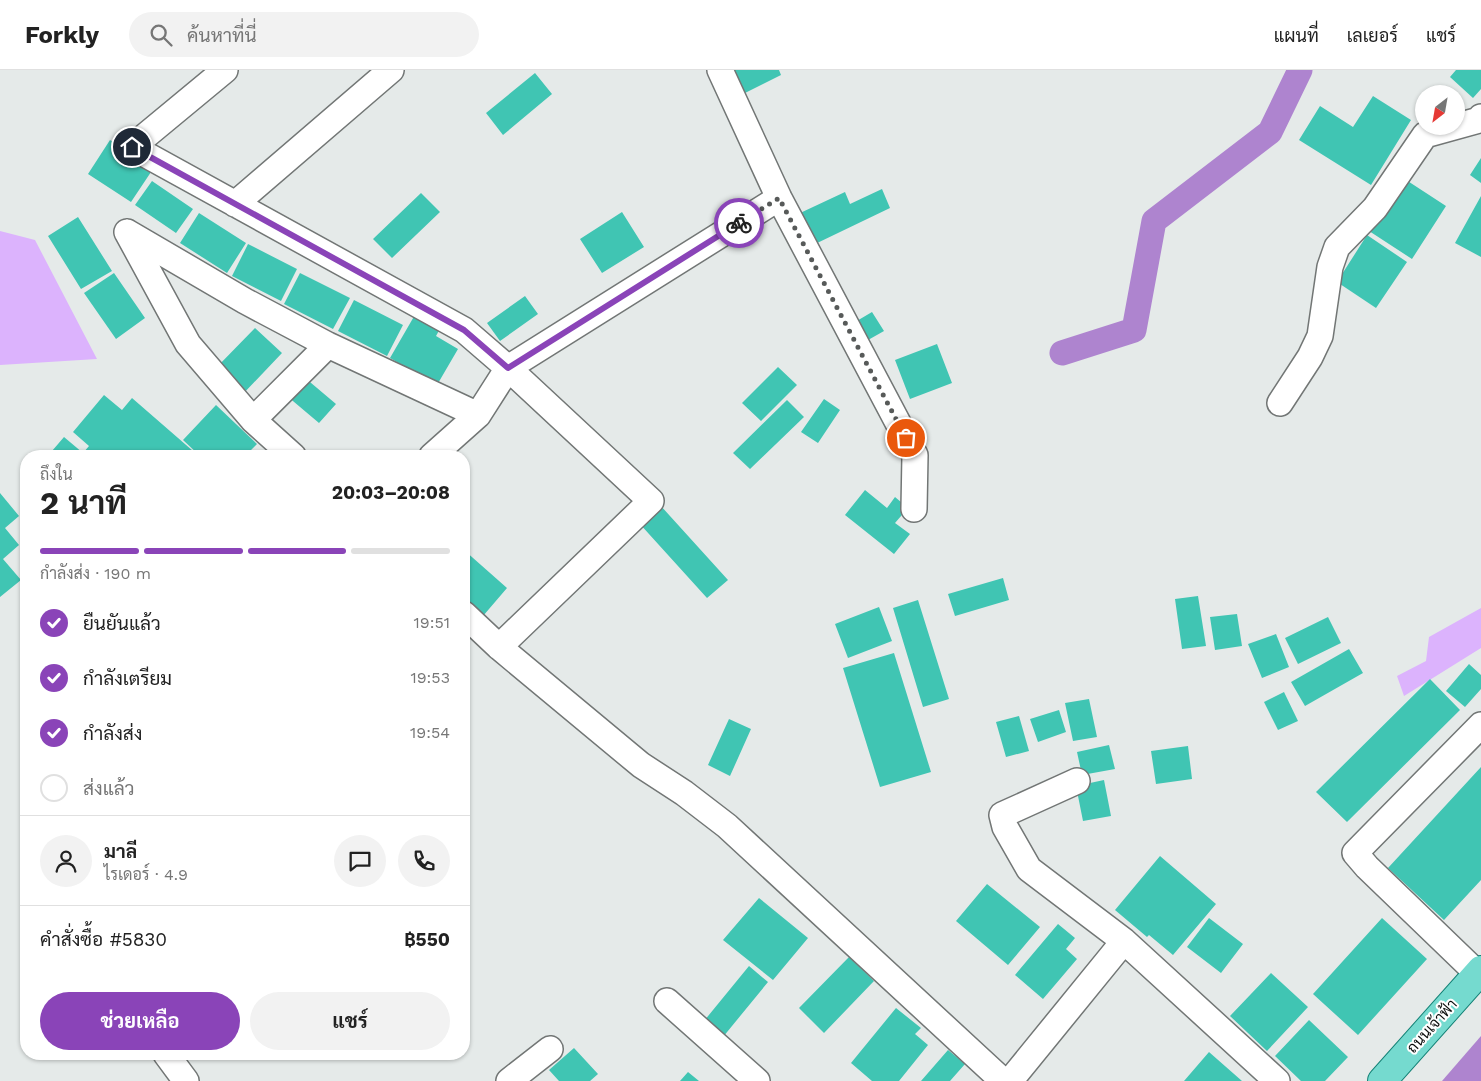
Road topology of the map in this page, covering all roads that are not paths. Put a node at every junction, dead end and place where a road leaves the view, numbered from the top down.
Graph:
1 (225, 70) edge
2 (391, 70) edge
3 (720, 70) edge
4 (1481, 117) edge
5 (779, 198) junction
6 (235, 204) junction
7 (328, 345) junction
8 (508, 368) junction
9 (1280, 402) dead end
10 (478, 415) junction
11 (253, 420) junction
12 (286, 450) edge
13 (439, 450) edge
14 (914, 509) dead end
15 (470, 620) edge
16 (499, 647) junction
17 (1481, 724) edge
18 (1077, 781) dead end
19 (1124, 941) junction
20 (1479, 972) edge
21 (667, 1001) dead end
22 (550, 1049) dead end
23 (170, 1060) edge
24 (523, 1077) edge
25 (186, 1081) edge
26 (757, 1081) edge
27 (1003, 1081) edge
28 (1010, 1081) edge
29 (1277, 1081) edge
30 (1382, 1081) edge

1 - 6 street
2 - 6 street
3 - 5 street
4 - 9 street
5 - 8 street
5 - 14 street
6 - 8 street
7 - 10 street
7 - 11 street
7 - 11 street
8 - 10 street
8 - 16 street
10 - 13 street
11 - 12 street
15 - 16 street
16 - 27 street
17 - 20 street
18 - 19 street
19 - 28 street
19 - 29 street
20 - 30 main road, ถนนเจ้าฟ้า
21 - 26 street
22 - 24 street
23 - 25 street

